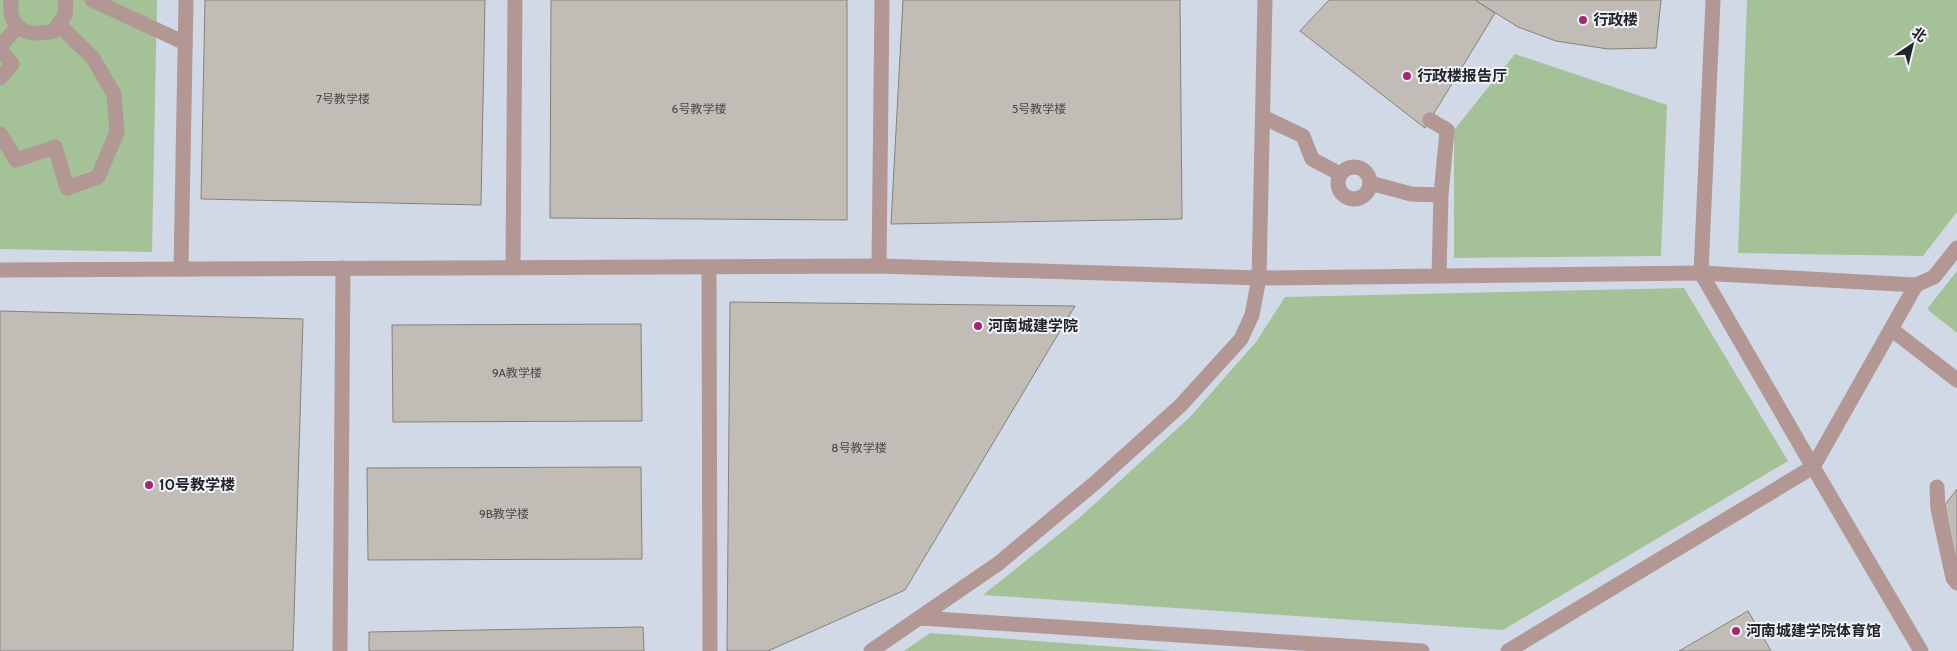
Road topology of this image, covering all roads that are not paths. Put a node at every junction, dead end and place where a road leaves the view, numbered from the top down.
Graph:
1 (11, 0) edge
2 (66, 0) edge
3 (92, 0) edge
4 (186, 0) edge
5 (515, 0) edge
6 (882, 0) edge
7 (1265, 0) edge
8 (1713, 0) edge
9 (59, 25) junction
10 (18, 27) junction
11 (185, 43) junction
12 (0, 49) edge
13 (0, 78) edge
14 (1262, 116) junction
15 (1430, 120) dead end
16 (0, 134) edge
17 (1340, 174) junction
18 (1370, 183) junction
19 (1441, 194) junction
20 (1957, 248) edge
21 (879, 266) junction
22 (513, 267) junction
23 (709, 267) junction
24 (343, 268) junction
25 (181, 269) junction
26 (0, 270) edge
27 (1702, 273) junction
28 (1439, 276) junction
29 (1259, 278) junction
30 (1916, 284) junction
31 (1891, 329) junction
32 (1957, 380) edge
33 (1813, 467) junction
34 (1937, 487) dead end
35 (1957, 583) edge
36 (920, 618) junction
37 (340, 651) edge
38 (710, 651) edge
39 (872, 651) edge
40 (1422, 651) edge
41 (1508, 651) edge
42 (1921, 651) edge

1 - 10 street
2 - 9 street
3 - 11 street
4 - 11 street
5 - 22 street
6 - 21 street
7 - 14 street
8 - 27 street
9 - 10 street
9 - 16 street
10 - 12 street
11 - 25 street
12 - 13 street
14 - 17 street
14 - 29 street
15 - 19 street
17 - 18 street
17 - 18 street
18 - 19 street
19 - 28 street
20 - 30 street
21 - 23 street
21 - 29 street
22 - 23 street
22 - 24 street
23 - 38 street
24 - 25 street
24 - 37 street
25 - 26 street
27 - 28 street
27 - 30 street
27 - 33 street
28 - 29 street
29 - 36 street
30 - 31 street
31 - 32 street
31 - 33 street
33 - 41 street
33 - 42 street
34 - 35 street
36 - 39 street
36 - 40 street

